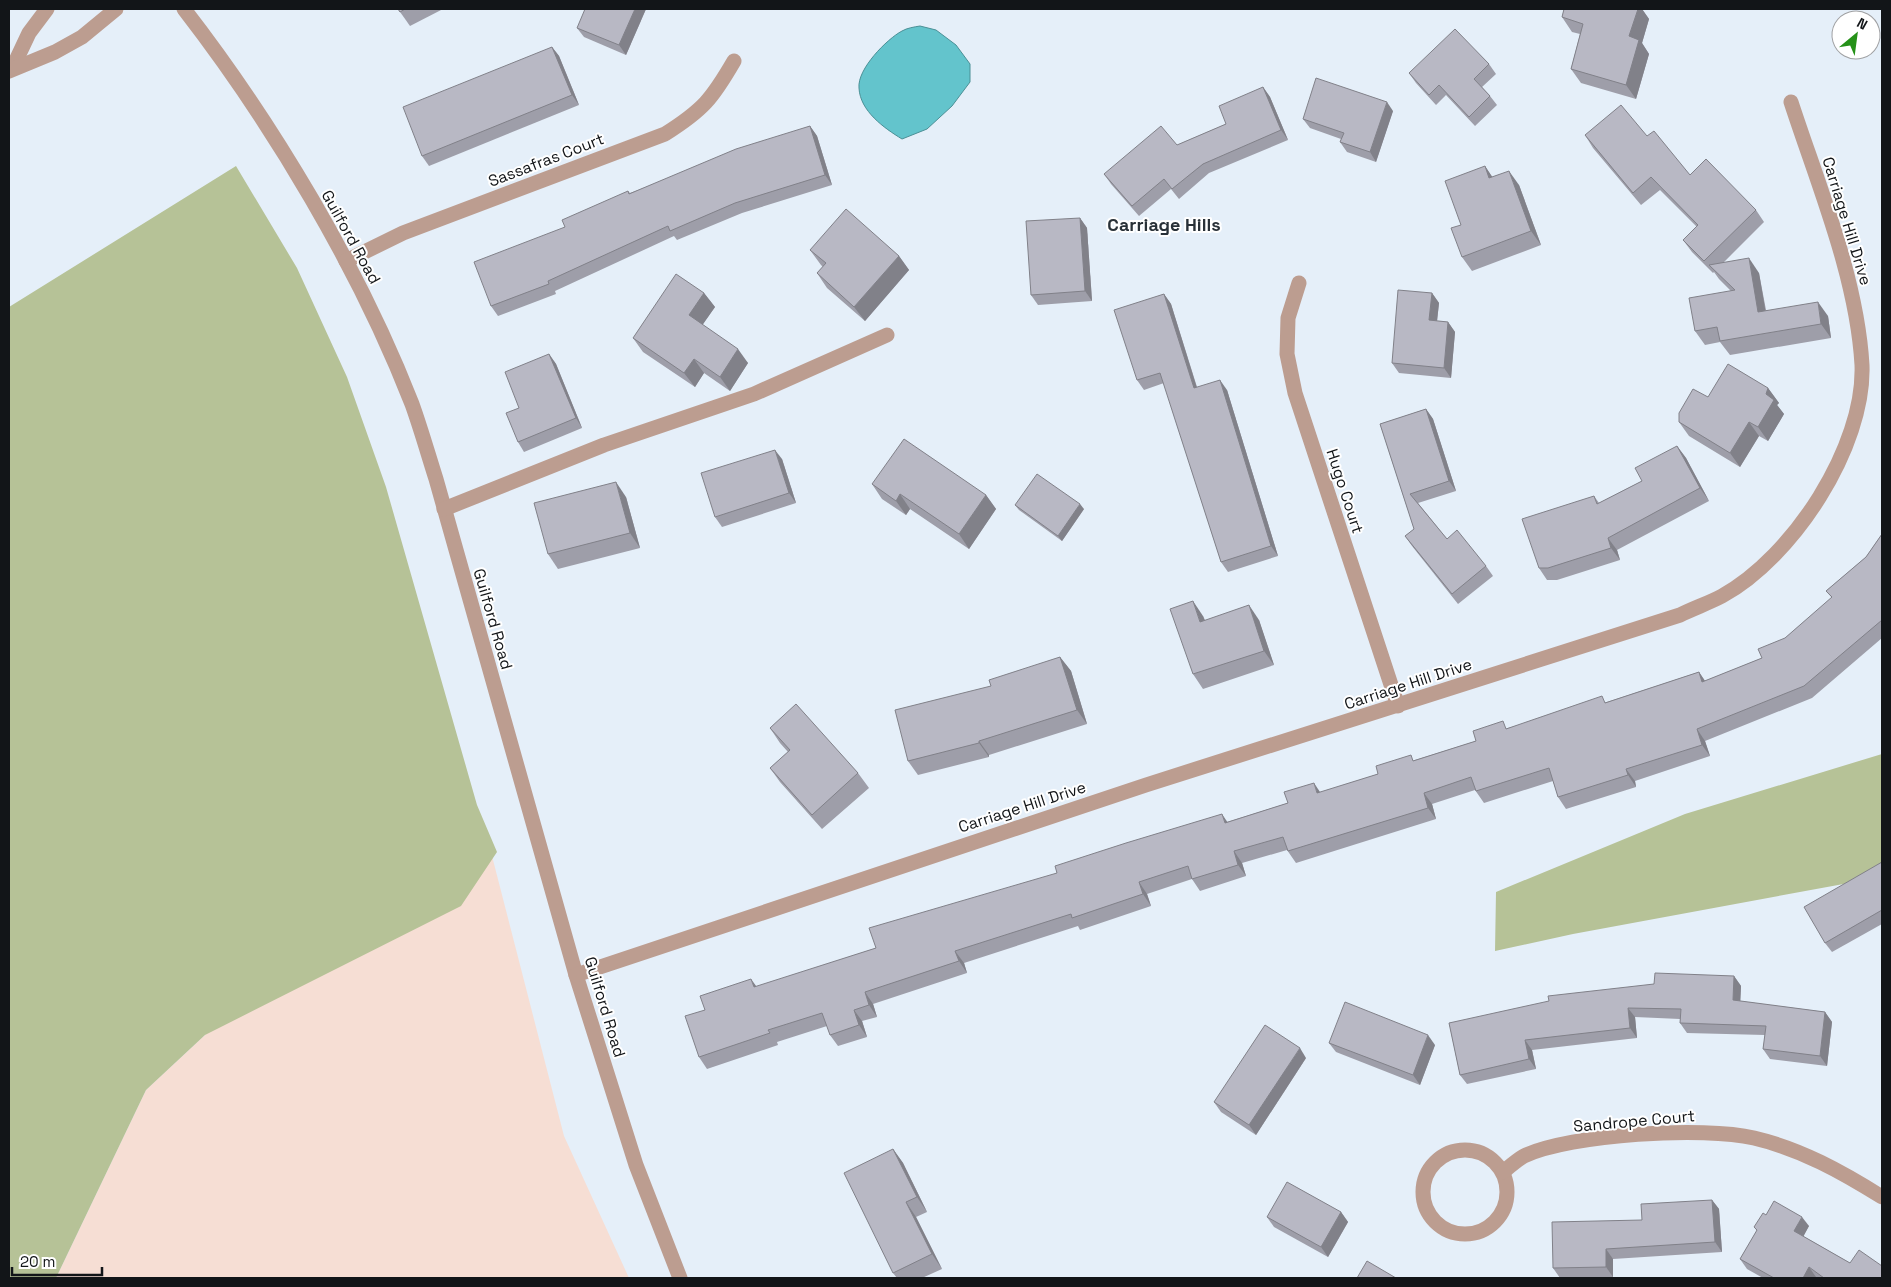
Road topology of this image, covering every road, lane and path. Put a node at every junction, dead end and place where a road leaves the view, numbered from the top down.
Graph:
1 (48, 9) edge
2 (116, 9) edge
3 (184, 9) edge
4 (734, 61) dead end
5 (10, 70) edge
6 (1791, 102) dead end
7 (346, 261) junction
8 (1299, 283) dead end
9 (887, 335) dead end
10 (444, 509) junction
11 (1398, 706) junction
12 (576, 975) junction
13 (1502, 1172) junction
14 (1882, 1197) edge
15 (680, 1278) edge

1 - 5 street
2 - 5 street
3 - 7 street, Guilford Road
4 - 7 street, Sassafras Court
6 - 11 street, Carriage Hill Drive
7 - 10 street, Guilford Road
8 - 11 street, Hugo Court
9 - 10 street
10 - 12 street, Guilford Road
11 - 12 street, Carriage Hill Drive
12 - 15 street, Guilford Road
13 - 13 street
13 - 14 street, Sandrope Court

